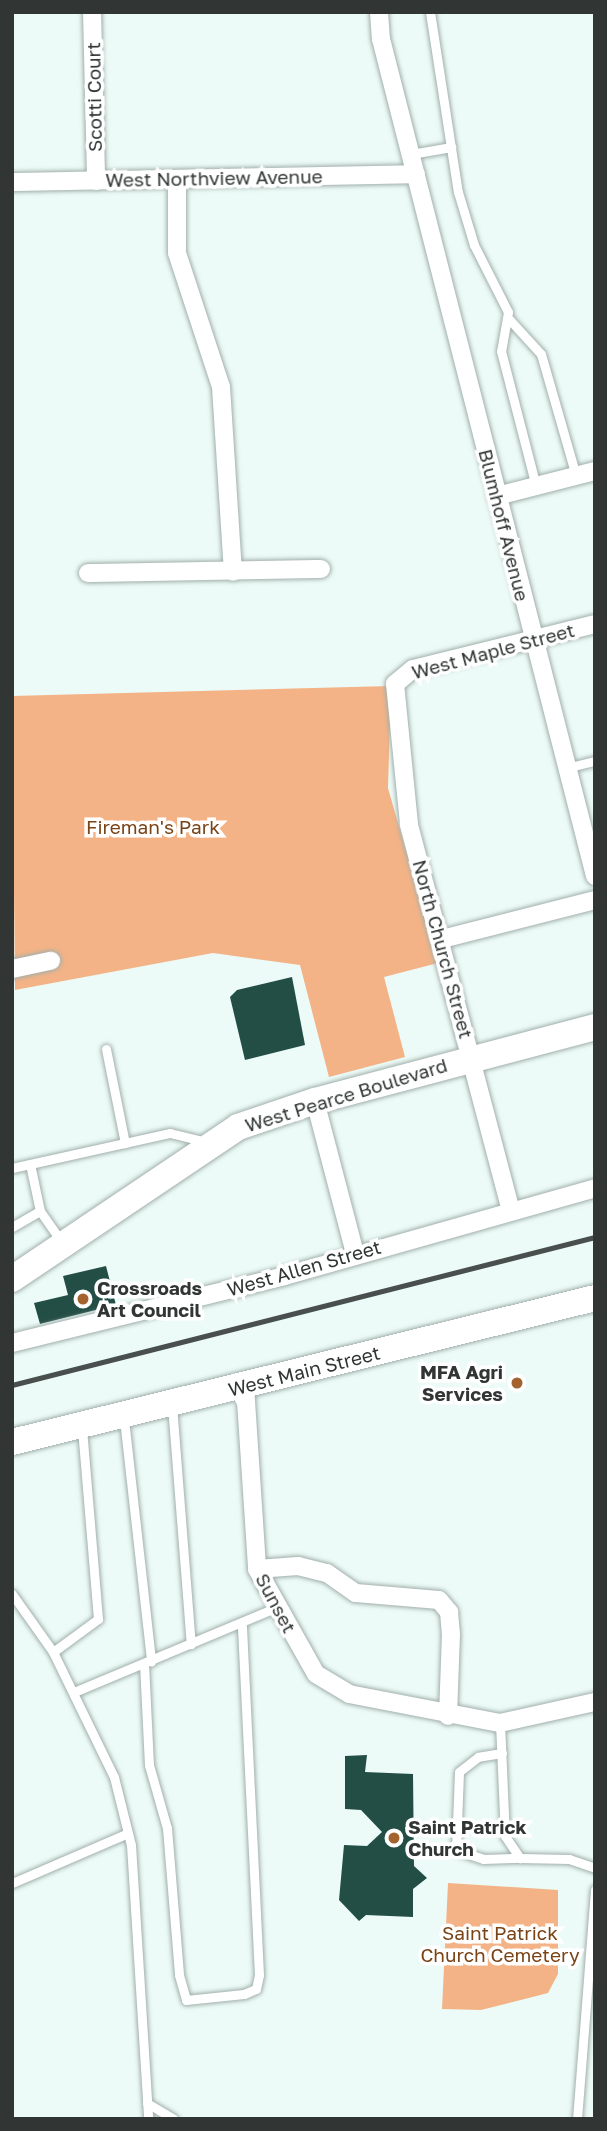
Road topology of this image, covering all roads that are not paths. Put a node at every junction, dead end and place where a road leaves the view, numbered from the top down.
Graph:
1 (92, 12) edge
2 (379, 12) edge
3 (430, 12) edge
4 (451, 146) junction
5 (411, 153) junction
6 (416, 174) junction
7 (177, 179) junction
8 (96, 181) junction
9 (12, 182) edge
10 (509, 319) junction
11 (595, 471) edge
12 (576, 476) junction
13 (536, 486) junction
14 (497, 496) junction
15 (321, 569) dead end
16 (233, 572) junction
17 (88, 573) dead end
18 (595, 624) edge
19 (532, 640) junction
20 (395, 684) joint
21 (595, 761) edge
22 (566, 768) junction
23 (595, 876) edge
24 (595, 900) edge
25 (442, 939) junction
26 (51, 961) dead end
27 (12, 969) edge
28 (595, 1027) edge
29 (106, 1049) dead end
30 (472, 1057) junction
31 (315, 1101) junction
32 (125, 1143) junction
33 (211, 1144) junction
34 (30, 1164) junction
35 (12, 1168) edge
36 (595, 1188) edge
37 (40, 1211) junction
38 (511, 1211) junction
39 (12, 1227) edge
40 (63, 1244) junction
41 (355, 1254) junction
42 (12, 1279) edge
43 (595, 1298) edge
44 (12, 1343) edge
45 (245, 1386) junction
46 (172, 1404) junction
47 (123, 1415) junction
48 (81, 1425) junction
49 (12, 1442) edge
50 (257, 1569) junction
51 (12, 1594) edge
52 (277, 1607) junction
53 (242, 1622) junction
54 (191, 1644) junction
55 (53, 1652) junction
56 (148, 1662) junction
57 (74, 1692) junction
58 (595, 1702) edge
59 (449, 1716) junction
60 (500, 1723) junction
61 (502, 1753) junction
62 (128, 1833) junction
63 (520, 1857) junction
64 (595, 1868) edge
65 (12, 1883) edge
66 (595, 1890) edge
67 (147, 2103) junction
68 (148, 2119) edge
69 (174, 2119) edge
70 (577, 2119) edge

1 - 8 street, Scotti Court
2 - 5 street, Blumhoff Avenue
3 - 4 lane
4 - 5 lane
4 - 10 lane
5 - 6 street, Blumhoff Avenue
6 - 7 street, West Northview Avenue
6 - 14 street, Blumhoff Avenue
7 - 8 street, West Northview Avenue
7 - 16 street
8 - 9 street, West Northview Avenue
10 - 12 lane
10 - 13 lane
11 - 12 street
12 - 13 street
13 - 14 street
14 - 19 street, Blumhoff Avenue
15 - 16 street
16 - 17 street
18 - 19 street, West Maple Street
19 - 20 street, West Maple Street
19 - 22 street, Blumhoff Avenue
20 - 25 street, North Church Street
21 - 22 lane
22 - 23 street, Blumhoff Avenue
24 - 25 street
25 - 30 street, North Church Street
26 - 27 street
28 - 30 main road, West Pearce Boulevard
29 - 32 lane
30 - 31 main road, West Pearce Boulevard
30 - 38 street, North Church Street
31 - 33 main road, West Pearce Boulevard
31 - 41 street
32 - 33 lane
32 - 34 lane
33 - 40 main road, West Pearce Boulevard
34 - 35 lane
34 - 37 lane
36 - 38 street, West Allen Street
37 - 39 lane
37 - 40 lane
38 - 41 street, West Allen Street
40 - 42 main road, West Pearce Boulevard
41 - 44 street, West Allen Street
43 - 45 main road, West Main Street
45 - 46 main road, West Main Street
45 - 50 street, Sunset
46 - 47 main road, West Main Street
46 - 54 lane
47 - 48 main road, West Main Street
47 - 56 lane
48 - 49 main road, West Main Street
48 - 55 lane
50 - 52 street, Sunset
50 - 59 street
51 - 55 lane
52 - 53 lane
52 - 59 street, Sunset
53 - 54 lane
53 - 56 lane
54 - 56 lane
55 - 57 lane
56 - 57 lane
57 - 62 lane
58 - 60 street
59 - 60 street, Sunset
60 - 61 lane
61 - 63 lane
61 - 63 lane
62 - 65 lane
62 - 67 lane
63 - 64 lane
66 - 70 lane
67 - 68 lane
67 - 69 lane

